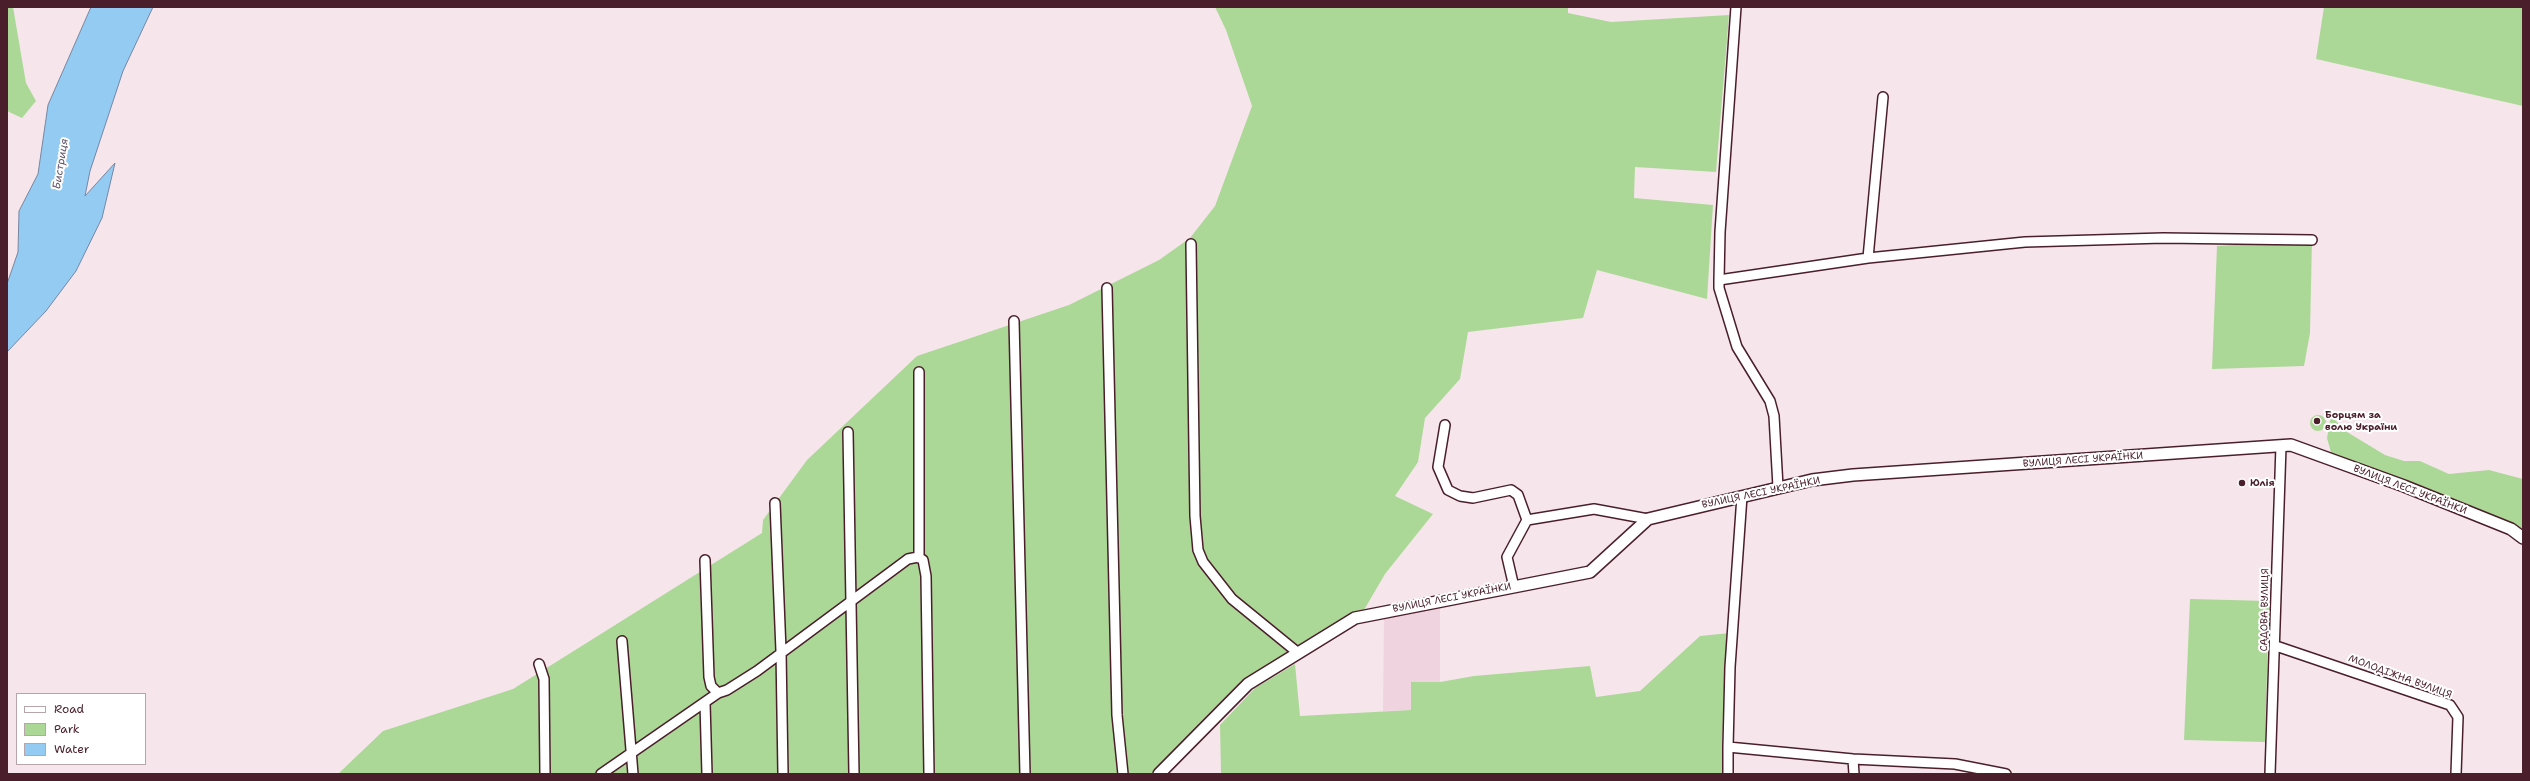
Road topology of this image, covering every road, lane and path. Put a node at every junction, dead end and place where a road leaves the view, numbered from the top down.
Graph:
1 (1736, 7) edge
2 (1883, 97) dead end
3 (2312, 240) dead end
4 (1191, 244) dead end
5 (1868, 258) junction
6 (1719, 280) junction
7 (1107, 288) dead end
8 (1014, 321) dead end
9 (919, 372) dead end
10 (1445, 425) dead end
11 (848, 432) dead end
12 (2281, 446) junction
13 (1778, 487) junction
14 (1742, 496) junction
15 (775, 503) dead end
16 (1648, 519) junction
17 (1527, 520) junction
18 (2523, 538) edge
19 (919, 558) junction
20 (705, 560) dead end
21 (1514, 587) junction
22 (852, 600) junction
23 (622, 641) dead end
24 (2276, 646) junction
25 (781, 651) junction
26 (1297, 652) junction
27 (539, 664) dead end
28 (718, 693) junction
29 (705, 703) junction
30 (1728, 747) junction
31 (632, 755) junction
32 (1853, 759) junction
33 (545, 774) edge
34 (601, 774) edge
35 (633, 774) edge
36 (706, 774) edge
37 (783, 774) edge
38 (854, 774) edge
39 (929, 774) edge
40 (1025, 774) edge
41 (1122, 774) edge
42 (1159, 774) edge
43 (1728, 774) edge
44 (1854, 774) edge
45 (2006, 774) edge
46 (2270, 774) edge
47 (2456, 774) edge

1 - 6 street
2 - 5 street
3 - 5 street
4 - 26 street
5 - 6 street
6 - 13 street
7 - 41 street
8 - 40 street
9 - 19 street
10 - 17 street
11 - 22 street
12 - 13 street, ВУЛИЦЯ ЛЕСІ УКРАЇНКИ
12 - 18 street, ВУЛИЦЯ ЛЕСІ УКРАЇНКИ
12 - 24 street, САДОВА ВУЛИЦЯ
13 - 14 street, ВУЛИЦЯ ЛЕСІ УКРАЇНКИ
14 - 16 street, ВУЛИЦЯ ЛЕСІ УКРАЇНКИ
14 - 30 street
15 - 25 street
16 - 17 street
16 - 21 street, ВУЛИЦЯ ЛЕСІ УКРАЇНКИ
17 - 21 street
19 - 22 street
19 - 39 street
20 - 28 street
21 - 26 street, ВУЛИЦЯ ЛЕСІ УКРАЇНКИ
22 - 25 street
22 - 38 street
23 - 31 street
24 - 46 street, САДОВА ВУЛИЦЯ
24 - 47 street, МОЛОДІЖНА ВУЛИЦЯ
25 - 28 street
25 - 37 street
26 - 42 street, ВУЛИЦЯ ЛЕСІ УКРАЇНКИ
27 - 33 street
28 - 29 street
29 - 31 street
29 - 36 street
30 - 32 street
30 - 43 street
31 - 34 street
31 - 35 street
32 - 44 street
32 - 45 street

